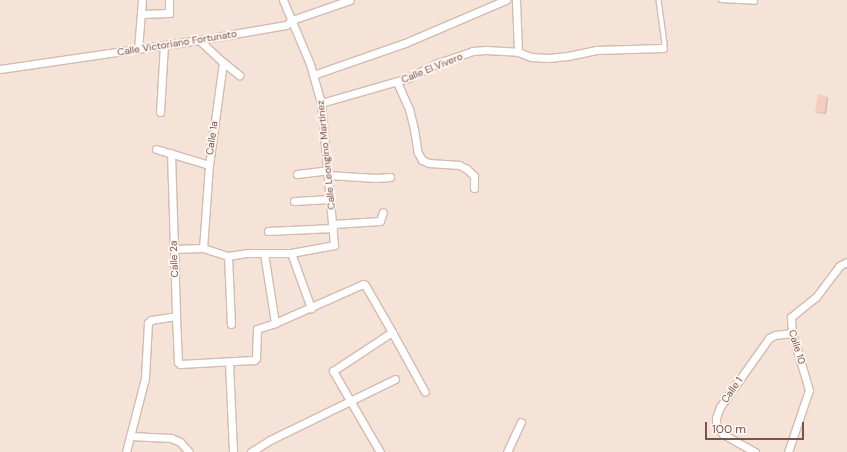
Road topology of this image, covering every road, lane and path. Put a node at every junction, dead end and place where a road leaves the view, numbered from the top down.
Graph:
1 (142, 0) edge
2 (169, 0) edge
3 (284, 0) edge
4 (350, 0) edge
5 (506, 0) edge
6 (516, 0) edge
7 (659, 0) edge
8 (721, 0) edge
9 (755, 2) dead end
10 (141, 14) junction
11 (292, 20) junction
12 (199, 40) junction
13 (164, 45) junction
14 (663, 48) joint
15 (138, 49) junction
16 (518, 52) junction
17 (223, 62) junction
18 (0, 69) edge
19 (239, 75) dead end
20 (313, 75) junction
21 (397, 82) junction
22 (322, 103) junction
23 (160, 112) dead end
24 (156, 149) dead end
25 (172, 153) junction
26 (209, 165) junction
27 (328, 172) junction
28 (297, 174) dead end
29 (390, 177) dead end
30 (474, 188) dead end
31 (330, 199) junction
32 (294, 201) dead end
33 (383, 212) dead end
34 (333, 226) junction
35 (268, 231) dead end
36 (203, 248) junction
37 (174, 249) junction
38 (264, 253) junction
39 (291, 254) junction
40 (228, 256) junction
41 (847, 262) edge
42 (311, 308) junction
43 (176, 316) junction
44 (276, 323) junction
45 (231, 324) dead end
46 (392, 332) junction
47 (792, 333) junction
48 (229, 363) junction
49 (394, 380) dead end
50 (425, 392) dead end
51 (350, 401) junction
52 (521, 422) dead end
53 (130, 436) junction
54 (126, 452) edge
55 (189, 452) edge
56 (233, 452) edge
57 (251, 452) edge
58 (380, 452) edge
59 (507, 452) edge
60 (755, 452) edge
61 (788, 452) edge

1 - 10 street
2 - 10 street
3 - 11 street, Calle Leongino Martínez
4 - 11 street, Calle Victoriano Fortunato
5 - 20 street
6 - 16 street
7 - 14 lane
8 - 9 lane
10 - 15 street
11 - 12 street, Calle Victoriano Fortunato
11 - 20 street, Calle Leongino Martínez
12 - 13 street, Calle Victoriano Fortunato
12 - 17 street
13 - 15 street, Calle Victoriano Fortunato
13 - 23 street
14 - 16 street, Calle El Vivero
15 - 18 street, Calle Victoriano Fortunato
16 - 21 street, Calle El Vivero
17 - 19 street
17 - 26 street, Calle 1a
20 - 22 street, Calle Leongino Martínez
21 - 22 street, Calle El Vivero
21 - 30 street
22 - 27 street, Calle Leongino Martínez
24 - 25 street
25 - 26 street
25 - 37 street, Calle 2a
26 - 36 street, Calle 1a
27 - 28 street
27 - 29 street
27 - 31 street, Calle Leongino Martínez
31 - 32 street
31 - 34 street, Calle Leongino Martínez
33 - 34 street
34 - 35 street
34 - 39 street, Calle Leongino Martínez
36 - 37 street
36 - 40 street
37 - 43 street, Calle 2a
38 - 39 street
38 - 40 street
38 - 44 street
39 - 42 street
40 - 45 street
41 - 47 street, Calle 10
42 - 44 street
42 - 46 street
43 - 48 street, Calle 2a
43 - 53 street
44 - 48 street
46 - 50 street
46 - 51 street
47 - 60 street, Calle 1
47 - 61 street, Calle 10
48 - 56 street
49 - 51 street
51 - 57 street
51 - 58 street
52 - 59 street
53 - 54 street
53 - 55 street

